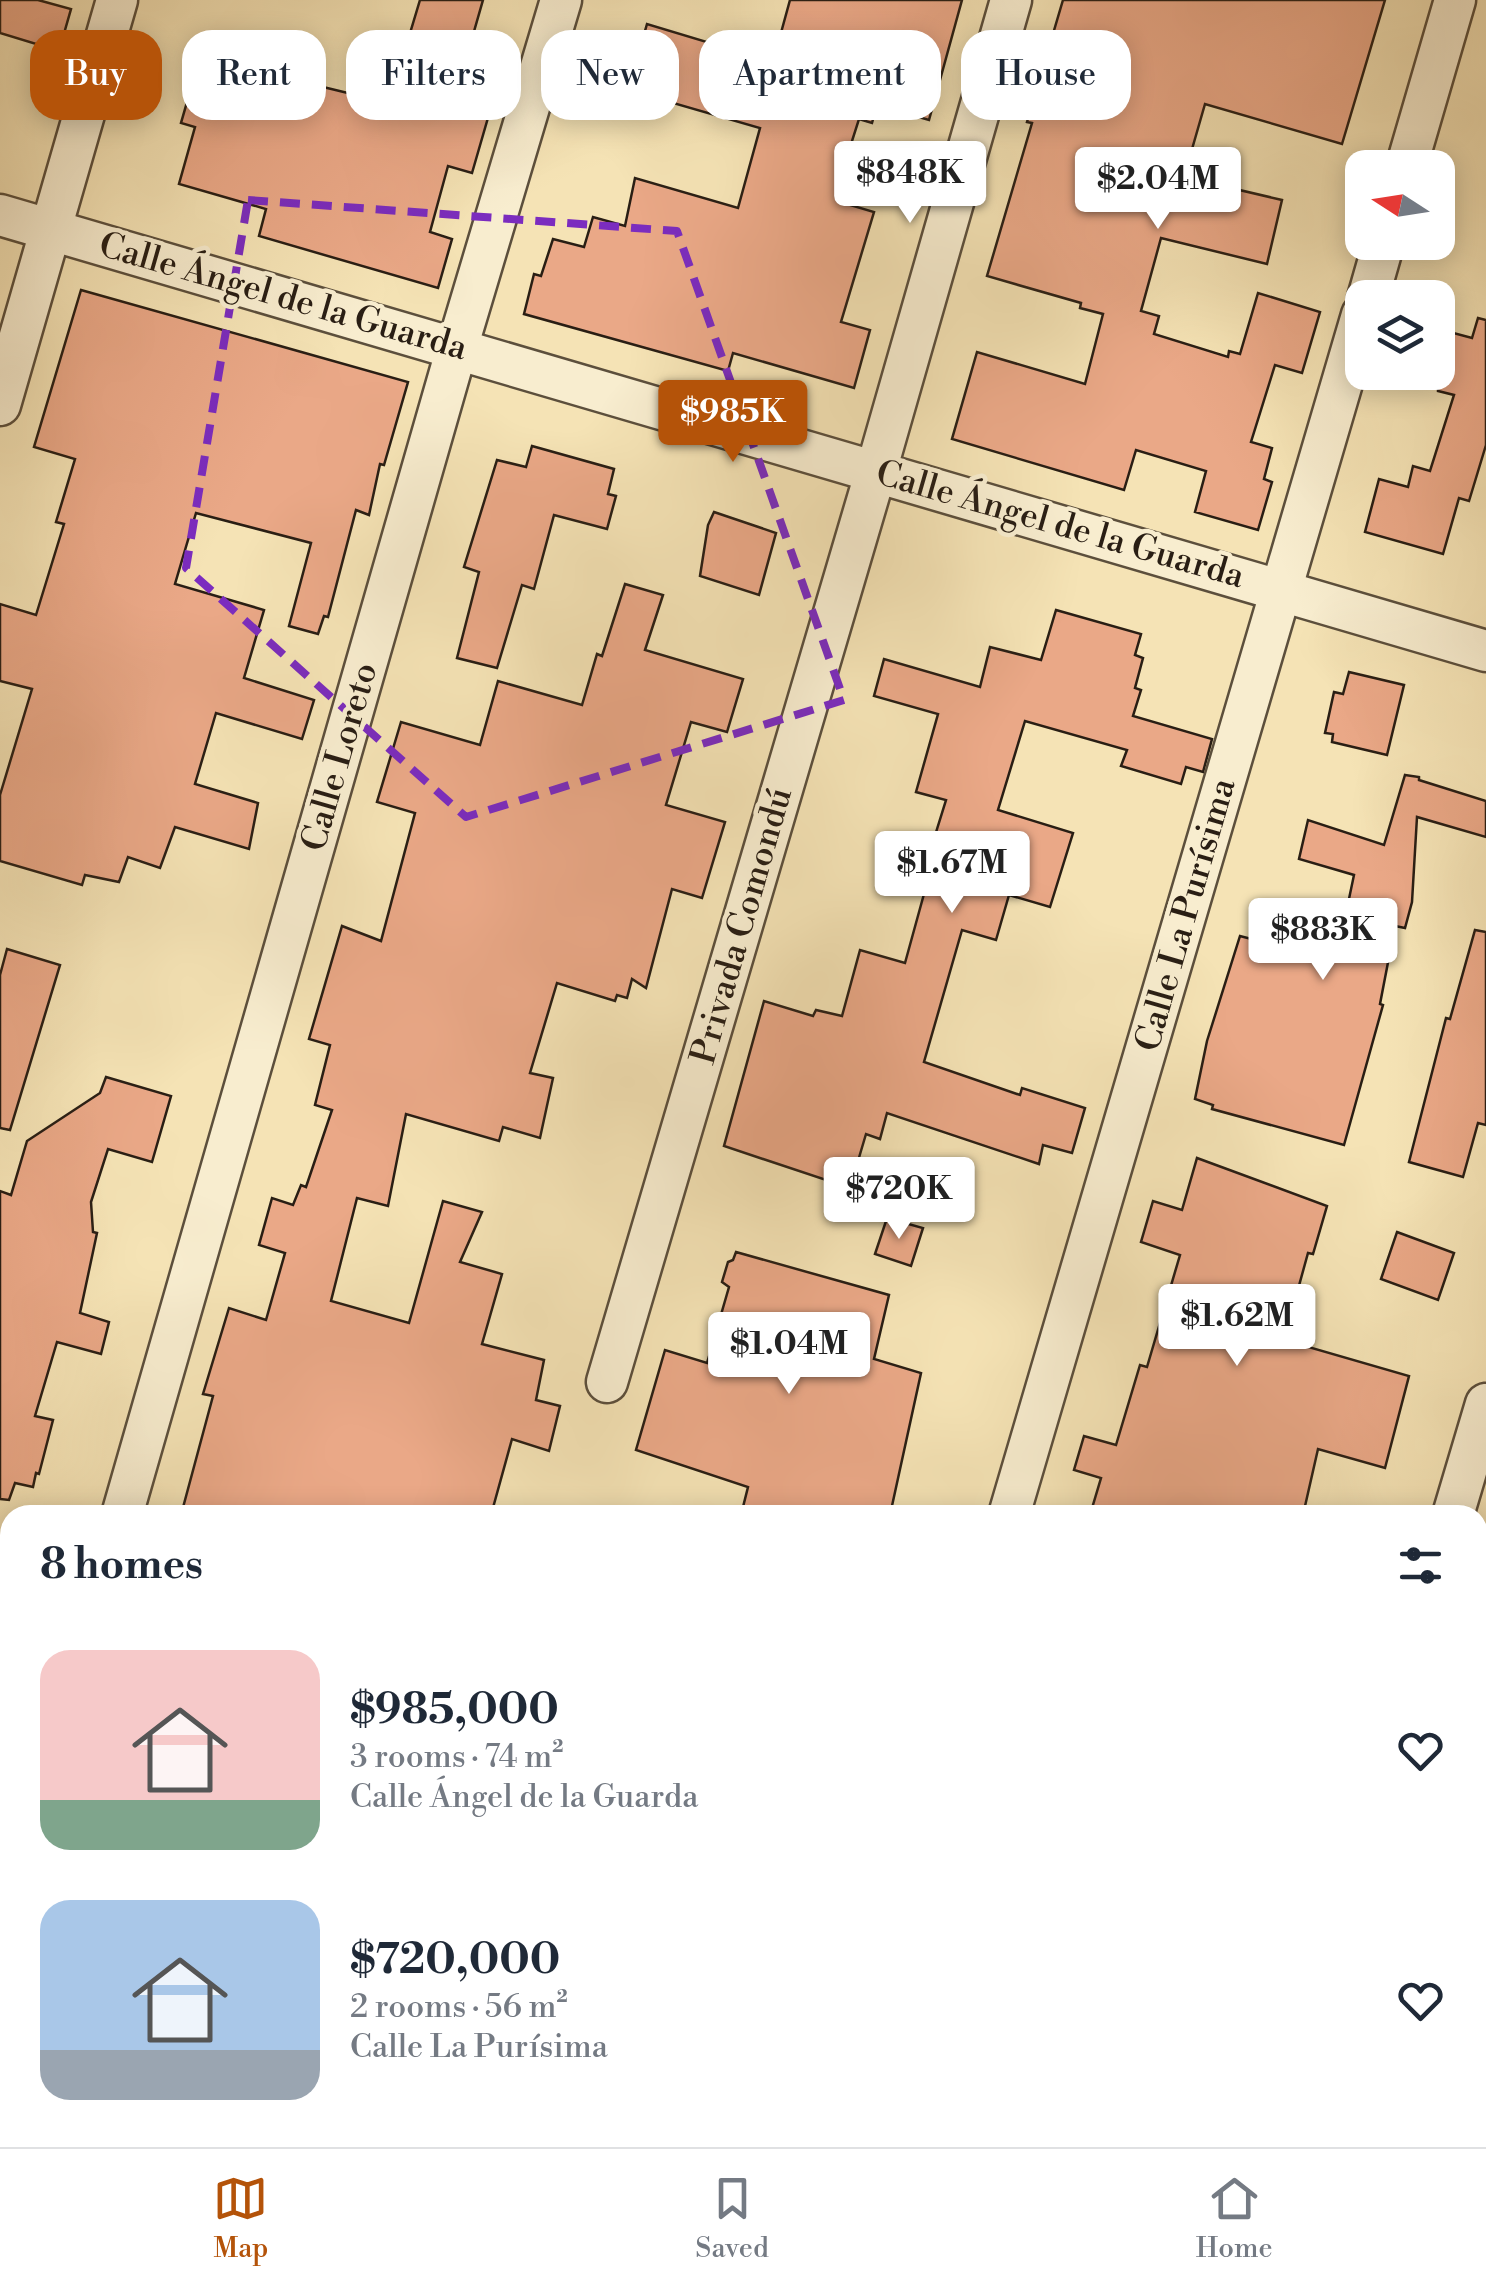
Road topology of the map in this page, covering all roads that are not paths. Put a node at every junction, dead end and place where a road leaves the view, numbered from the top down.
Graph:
1 (117, 0) edge
2 (561, 0) edge
3 (1011, 0) edge
4 (1455, 0) edge
5 (1411, 150) edge
6 (0, 215) edge
7 (51, 230) junction
8 (457, 348) junction
9 (1345, 373) edge
10 (0, 405) edge
11 (876, 471) junction
12 (1282, 590) junction
13 (1486, 651) edge
14 (607, 1382) dead end
15 (1486, 1404) edge
16 (125, 1505) edge
17 (1012, 1505) edge
18 (1456, 1505) edge

1 - 7 street
2 - 8 street, Calle Loreto
3 - 11 street, Privada Comondú
4 - 5 street
6 - 7 street, Calle Ángel de la Guarda
7 - 8 street, Calle Ángel de la Guarda
7 - 10 street
8 - 11 street, Calle Ángel de la Guarda
8 - 16 street, Calle Loreto
9 - 12 street, Calle La Purísima
11 - 12 street, Calle Ángel de la Guarda
11 - 14 street, Privada Comondú
12 - 13 street, Calle Ángel de la Guarda
12 - 17 street, Calle La Purísima
15 - 18 street

